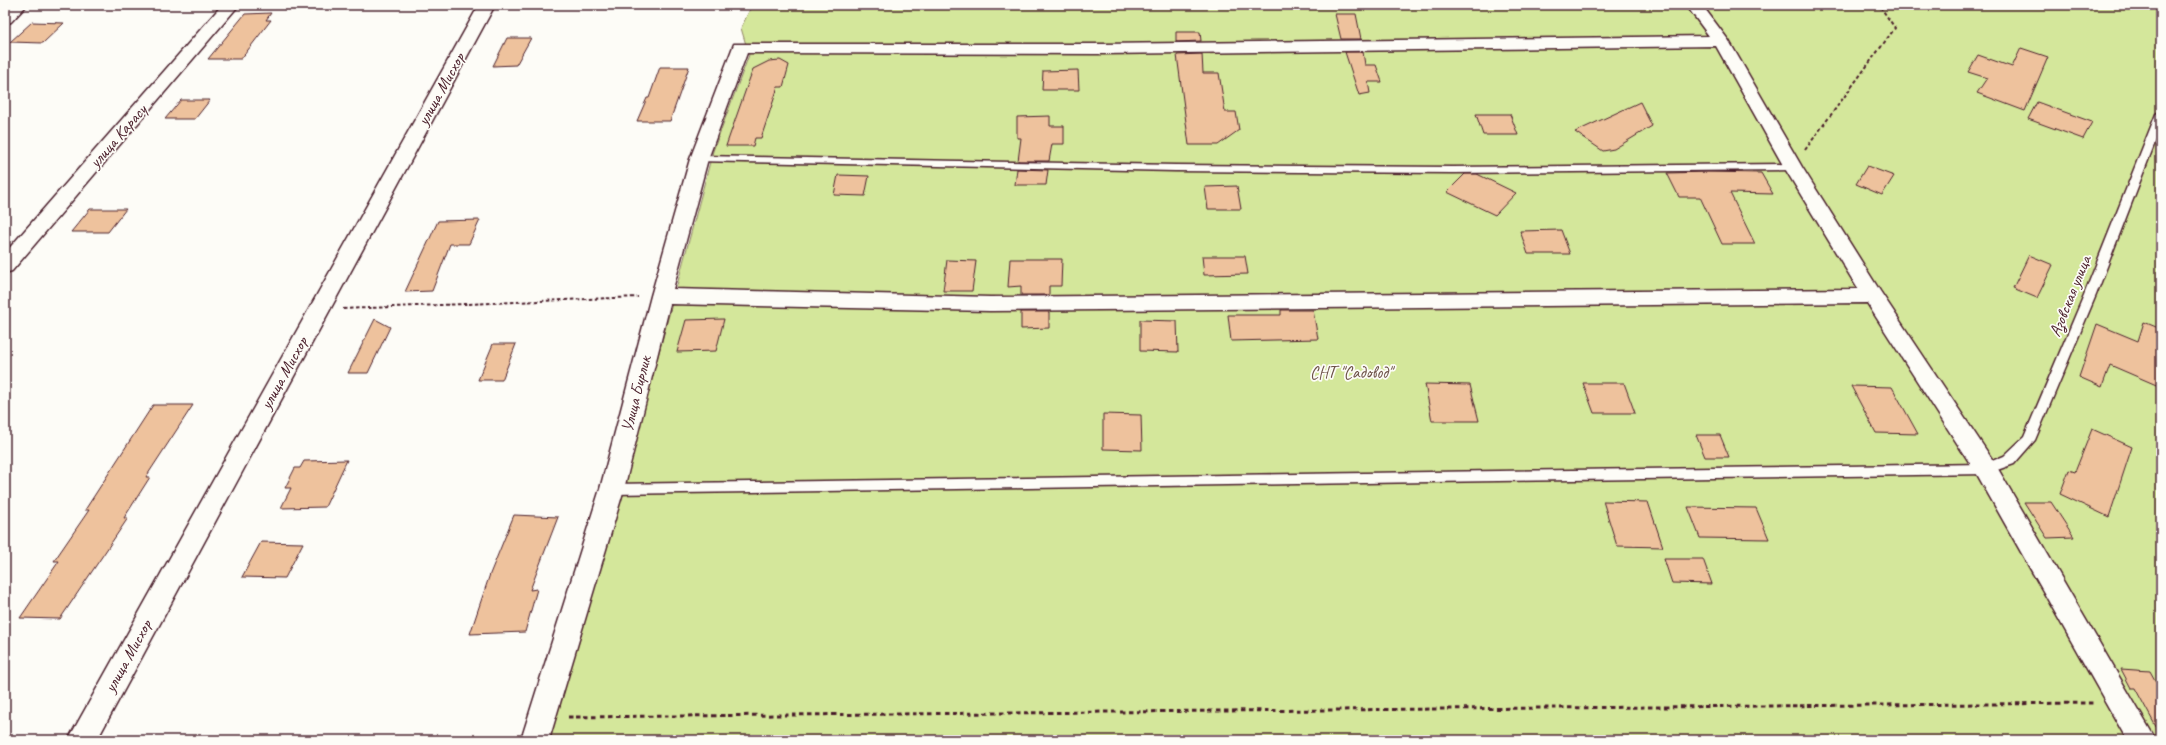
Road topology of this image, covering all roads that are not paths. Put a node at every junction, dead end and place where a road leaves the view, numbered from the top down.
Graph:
1 (19, 5) edge
2 (231, 5) edge
3 (487, 5) edge
4 (1694, 5) edge
5 (5, 19) edge
6 (1721, 42) junction
7 (2161, 114) edge
8 (699, 159) junction
9 (1793, 167) junction
10 (5, 266) edge
11 (661, 296) junction
12 (1873, 296) junction
13 (1986, 469) junction
14 (612, 489) junction
15 (82, 740) edge
16 (535, 740) edge
17 (2142, 740) edge

1 - 5 street
2 - 10 street, улица Карасу
3 - 15 street, улица Мисхор
4 - 6 street
6 - 8 street, Улица Бирлик
6 - 9 street
7 - 13 lane, Азовская улица
8 - 9 lane
8 - 11 street, Улица Бирлик
9 - 12 street
11 - 12 street
11 - 14 street, Улица Бирлик
12 - 13 street
13 - 14 lane
13 - 17 street
14 - 16 street, Улица Бирлик

